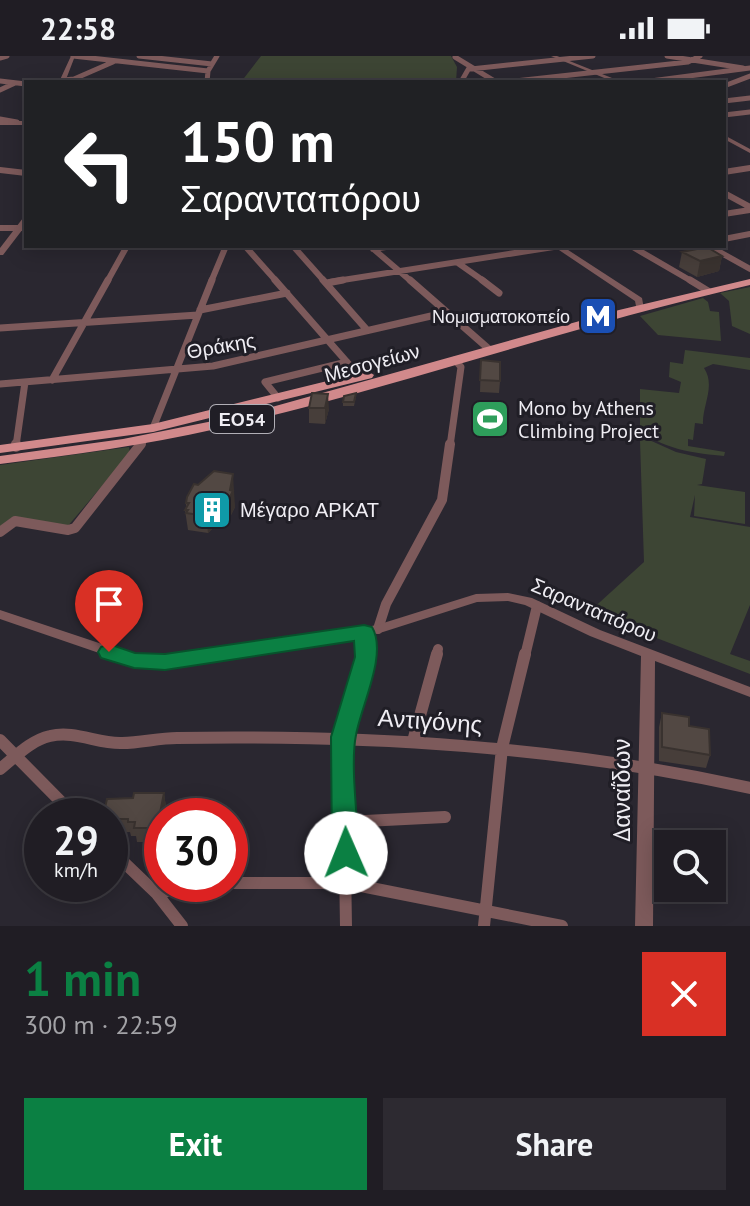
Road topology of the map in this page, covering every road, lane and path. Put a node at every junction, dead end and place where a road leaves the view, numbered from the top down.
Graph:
1 (7, 56) edge
2 (73, 56) edge
3 (128, 56) edge
4 (139, 56) edge
5 (217, 56) edge
6 (455, 56) edge
7 (553, 56) edge
8 (593, 56) edge
9 (667, 56) edge
10 (700, 56) edge
11 (0, 58) edge
12 (562, 59) junction
13 (692, 60) junction
14 (117, 61) junction
15 (212, 64) junction
16 (473, 69) junction
17 (208, 71) junction
18 (749, 71) edge
19 (596, 72) junction
20 (62, 80) edge
21 (68, 80) edge
22 (207, 80) edge
23 (463, 80) edge
24 (492, 80) edge
25 (525, 80) edge
26 (614, 80) edge
27 (662, 80) edge
28 (0, 81) edge
29 (15, 83) junction
30 (24, 84) edge
31 (726, 85) edge
32 (0, 90) edge
33 (750, 98) edge
34 (726, 101) edge
35 (750, 112) edge
36 (738, 113) junction
37 (726, 115) edge
38 (750, 120) edge
39 (0, 121) edge
40 (24, 123) edge
41 (726, 138) edge
42 (750, 151) edge
43 (750, 168) edge
44 (0, 170) edge
45 (726, 172) edge
46 (24, 173) edge
47 (726, 194) edge
48 (750, 208) edge
49 (726, 214) edge
50 (24, 225) edge
51 (0, 228) edge
52 (750, 232) edge
53 (726, 236) edge
54 (126, 248) edge
55 (225, 248) edge
56 (247, 248) edge
57 (295, 248) edge
58 (372, 248) edge
59 (544, 248) edge
60 (559, 248) edge
61 (634, 248) edge
62 (713, 248) edge
63 (0, 253) edge
64 (458, 263) junction
65 (749, 268) edge
66 (399, 272) junction
67 (750, 282) edge
68 (327, 283) junction
69 (697, 285) junction
70 (708, 291) junction
71 (287, 293) junction
72 (499, 293) dead end
73 (637, 304) junction
74 (199, 312) junction
75 (444, 313) junction
76 (85, 323) junction
77 (0, 328) edge
78 (367, 330) junction
79 (328, 340) junction
80 (486, 347) junction
81 (455, 360) junction
82 (347, 362) junction
83 (176, 370) junction
84 (360, 377) junction
85 (52, 380) junction
86 (25, 382) junction
87 (0, 384) edge
88 (278, 398) junction
89 (153, 428) junction
90 (144, 440) junction
91 (16, 447) junction
92 (0, 449) edge
93 (0, 460) edge
94 (0, 532) edge
95 (537, 606) junction
96 (0, 614) edge
97 (371, 631) junction
98 (438, 649) dead end
99 (648, 655) junction
100 (750, 692) edge
101 (343, 737) junction
102 (0, 740) edge
103 (413, 741) junction
104 (502, 748) junction
105 (15, 757) junction
106 (645, 767) junction
107 (0, 769) edge
108 (750, 788) edge
109 (57, 798) edge
110 (445, 817) dead end
111 (345, 822) junction
112 (128, 866) edge
113 (144, 882) edge
114 (248, 883) edge
115 (346, 883) junction
116 (163, 902) edge
117 (486, 909) junction
118 (182, 926) edge
119 (346, 926) edge
120 (484, 926) edge
121 (562, 926) edge
122 (644, 926) edge

1 - 11 street
2 - 14 street
2 - 20 street
3 - 14 street
4 - 15 street
5 - 15 street
6 - 16 street
7 - 12 street
8 - 12 street
9 - 13 street
10 - 13 street
12 - 16 street
12 - 19 street
13 - 18 street
13 - 19 street
14 - 17 street
14 - 21 street
15 - 17 street
16 - 23 street
16 - 24 street
17 - 22 street
18 - 27 street
18 - 31 street
19 - 25 street
19 - 26 street
28 - 29 street
29 - 30 street
29 - 32 street
33 - 34 street
35 - 36 street
36 - 37 street
36 - 38 street
39 - 40 street
41 - 42 street
43 - 45 street
44 - 46 street
47 - 48 street
48 - 49 street
50 - 51 street
50 - 63 street
52 - 53 street
54 - 76 street
55 - 74 street
56 - 71 street
57 - 68 street
58 - 66 street
59 - 64 street
60 - 73 street
61 - 69 street
62 - 65 street
64 - 66 street
64 - 72 street
65 - 69 main road, Μεσογείων / ΕΟ54
66 - 68 street
66 - 75 street
67 - 70 main road, Μεσογείων / ΕΟ54
68 - 78 street
69 - 70 street
69 - 73 main road, Μεσογείων / ΕΟ54
70 - 73 main road, Μεσογείων / ΕΟ54
71 - 74 street
71 - 79 street
73 - 80 main road, Μεσογείων / ΕΟ54
74 - 76 street
74 - 83 street
75 - 78 street, Θράκης
75 - 80 street
76 - 77 street
76 - 85 street
78 - 79 street, Θράκης
79 - 82 street
79 - 83 street, Θράκης
80 - 81 main road, Μεσογείων / ΕΟ54
80 - 84 main road, Μεσογείων / ΕΟ54
81 - 90 main road, Μεσογείων / ΕΟ54
81 - 97 street
82 - 84 street
82 - 88 street
83 - 85 street, Θράκης
83 - 89 street
84 - 88 main road, Μεσογείων / ΕΟ54
85 - 86 street, Θράκης
86 - 87 street, Θράκης
86 - 91 street
88 - 89 main road, Μεσογείων / ΕΟ54
89 - 91 main road, Μεσογείων / ΕΟ54
90 - 93 main road, Μεσογείων / ΕΟ54
90 - 94 street
91 - 92 main road, Μεσογείων / ΕΟ54
95 - 97 street, Σαρανταπόρου
95 - 99 street, Σαρανταπόρου
95 - 104 street
96 - 97 street, Σαρανταπόρου
97 - 101 street
98 - 103 street
99 - 100 street, Σαρανταπόρου
99 - 106 street, Δαναΐδων
101 - 103 street, Αντιγόνης
101 - 105 street, Αντιγόνης
101 - 111 street
102 - 105 street
103 - 104 street, Αντιγόνης
104 - 106 street, Αντιγόνης
104 - 117 street
105 - 107 street, Αντιγόνης
105 - 109 street
106 - 108 street, Αντιγόνης
106 - 122 street, Δαναΐδων
110 - 111 street
111 - 115 street
112 - 113 street
114 - 115 street
115 - 117 street
115 - 119 street
116 - 118 street
117 - 120 street
117 - 121 street

